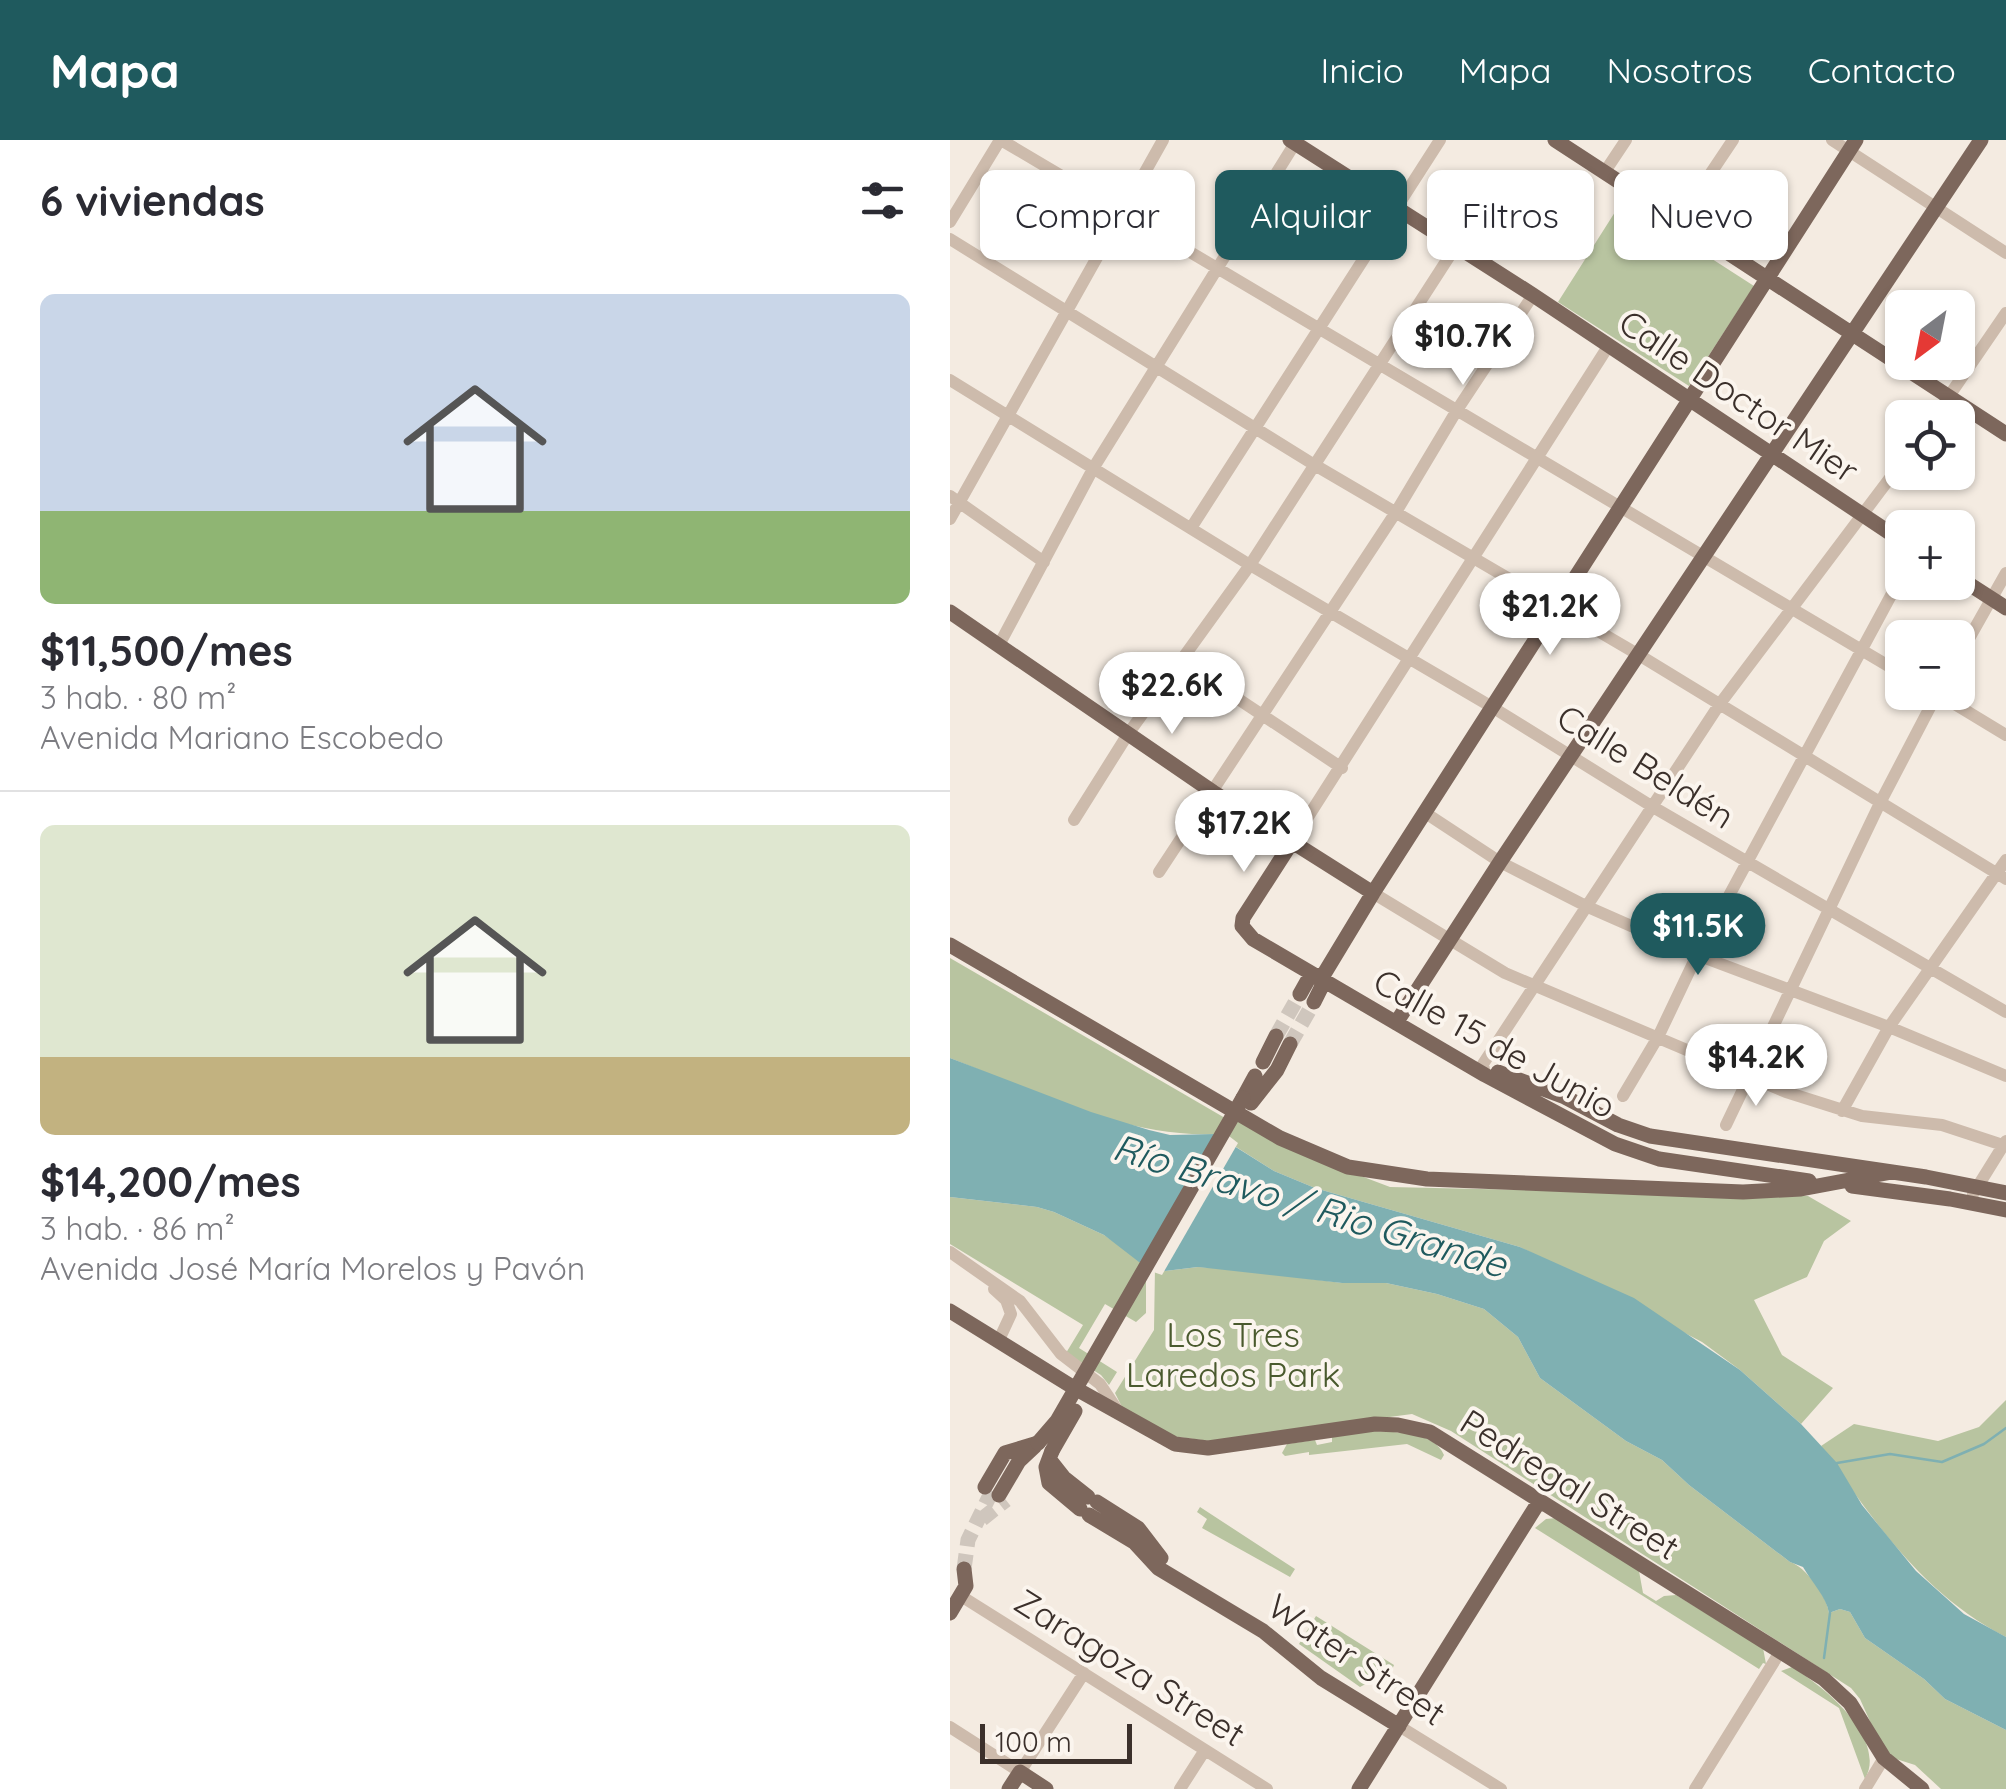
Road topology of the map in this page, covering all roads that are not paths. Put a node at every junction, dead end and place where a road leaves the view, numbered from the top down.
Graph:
1 (1001, 140) edge
2 (1163, 140) edge
3 (1440, 140) edge
4 (1555, 140) edge
5 (1626, 140) edge
6 (1733, 140) edge
7 (1832, 140) edge
8 (1982, 140) edge
9 (1294, 141) edge
10 (1852, 145) edge
11 (1051, 170) edge
12 (1146, 170) edge
13 (1340, 170) edge
14 (1713, 170) edge
15 (1604, 173) junction
16 (1614, 180) edge
17 (1407, 190) edge
18 (1936, 208) junction
19 (950, 222) edge
20 (950, 239) edge
21 (2006, 253) edge
22 (1195, 255) edge
23 (1095, 260) edge
24 (1362, 260) edge
25 (1447, 260) edge
26 (1478, 260) edge
27 (1736, 260) edge
28 (1217, 268) junction
29 (1767, 280) junction
30 (1534, 295) junction
31 (1065, 312) junction
32 (2006, 313) edge
33 (1319, 328) junction
34 (1850, 334) junction
35 (1609, 345) junction
36 (1380, 364) junction
37 (1155, 368) junction
38 (950, 380) edge
39 (1948, 397) junction
40 (1946, 400) edge
41 (1692, 401) junction
42 (1457, 410) junction
43 (1007, 415) junction
44 (1254, 427) junction
45 (2006, 434) edge
46 (1772, 456) junction
47 (1536, 457) junction
48 (1314, 464) junction
49 (1094, 467) junction
50 (1885, 486) edge
51 (954, 499) edge
52 (1622, 508) junction
53 (1396, 512) junction
54 (1865, 515) junction
55 (950, 518) edge
56 (1191, 528) junction
57 (1885, 529) edge
58 (1706, 557) junction
59 (1472, 558) junction
60 (1044, 562) junction
61 (1250, 565) junction
62 (2006, 573) edge
63 (1975, 588) edge
64 (1990, 598) junction
65 (1889, 600) edge
66 (1556, 607) junction
67 (1793, 608) junction
68 (2006, 608) edge
69 (950, 612) edge
70 (1330, 612) junction
71 (1975, 626) edge
72 (999, 646) junction
73 (1862, 650) junction
74 (1639, 655) junction
75 (1409, 658) junction
76 (1181, 661) junction
77 (1885, 664) edge
78 (1719, 705) junction
79 (1492, 708) junction
80 (1928, 710) edge
81 (1965, 710) edge
82 (1263, 715) junction
83 (1128, 734) junction
84 (2006, 735) edge
85 (1571, 755) junction
86 (1804, 757) junction
87 (1342, 768) junction
88 (1213, 792) junction
89 (1880, 803) junction
90 (1653, 807) junction
91 (1424, 812) junction
92 (1074, 820) dead end
93 (1292, 842) junction
94 (2006, 860) edge
95 (1500, 862) junction
96 (1747, 863) junction
97 (1159, 872) dead end
98 (2002, 876) edge
99 (1374, 893) junction
100 (1588, 907) junction
101 (1828, 910) junction
102 (1449, 942) junction
103 (950, 945) edge
104 (1697, 955) junction
105 (1933, 969) junction
106 (1320, 977) junction
107 (1534, 986) junction
108 (1790, 989) junction
109 (1307, 998) tunnel mouth
110 (2006, 1012) edge
111 (1398, 1021) junction
112 (1890, 1027) junction
113 (1658, 1036) junction
114 (1484, 1069) junction
115 (1748, 1076) junction
116 (2006, 1076) edge
117 (1623, 1096) dead end
118 (1247, 1101) junction
119 (1842, 1111) junction
120 (1726, 1125) dead end
121 (2005, 1144) edge
122 (1714, 1169) junction
123 (1892, 1172) junction
124 (1830, 1184) junction
125 (1976, 1186) junction
126 (1712, 1190) junction
127 (2006, 1193) edge
128 (1970, 1202) junction
129 (2006, 1210) edge
130 (950, 1252) edge
131 (950, 1261) edge
132 (950, 1311) edge
133 (992, 1338) junction
134 (1101, 1397) junction
135 (1046, 1451) junction
136 (995, 1493) tunnel mouth
137 (1540, 1500) junction
138 (964, 1569) tunnel mouth
139 (964, 1591) junction
140 (950, 1613) edge
141 (1780, 1652) junction
142 (1084, 1674) junction
143 (950, 1726) edge
144 (1399, 1726) junction
145 (1205, 1750) junction
146 (1884, 1758) junction
147 (1020, 1772) junction
148 (1702, 1787) edge
149 (1010, 1789) edge
150 (1046, 1789) edge
151 (1180, 1789) edge
152 (1267, 1789) edge
153 (1360, 1789) edge
154 (1501, 1789) edge
155 (1865, 1789) edge
156 (1922, 1789) edge

1 - 11 street
1 - 19 street
2 - 12 street
3 - 17 street
4 - 15 main road
5 - 15 street
6 - 14 street
7 - 10 street
8 - 18 main road
9 - 13 main road, Calle Doctor Mier
9 - 28 street
10 - 18 street
10 - 29 main road
15 - 16 main road
18 - 21 street
18 - 34 main road
20 - 31 street
22 - 28 street
23 - 31 street
24 - 33 street
25 - 36 street
26 - 30 main road, Calle Doctor Mier
27 - 29 main road
28 - 33 street
28 - 37 street
29 - 34 main road
29 - 41 main road
30 - 35 main road, Calle Doctor Mier
30 - 42 street
31 - 37 street
31 - 43 street
32 - 39 street
33 - 36 street
33 - 44 street
34 - 39 main road
34 - 46 main road
35 - 41 main road, Calle Doctor Mier
35 - 47 street
36 - 42 street
36 - 48 street
37 - 44 street
37 - 49 street
38 - 43 street, Calle Beldén
39 - 40 street
39 - 45 main road
41 - 46 main road, Calle Doctor Mier
41 - 52 main road
42 - 47 street
42 - 53 street
43 - 49 street, Calle Beldén
43 - 51 street
44 - 48 street
44 - 56 street
46 - 54 main road, Calle Doctor Mier
46 - 58 main road
47 - 52 street
47 - 59 street
48 - 53 street
48 - 61 street
49 - 56 street, Calle Beldén
49 - 60 street
50 - 54 street
51 - 55 street
51 - 60 street
52 - 58 street
52 - 66 main road
53 - 59 street
53 - 70 street
54 - 57 main road, Calle Doctor Mier
54 - 67 street
56 - 61 street, Calle Beldén
58 - 67 street
58 - 74 main road
59 - 66 street
59 - 75 street
60 - 72 street
61 - 70 street, Calle Beldén
61 - 76 street
62 - 64 street
63 - 64 main road
64 - 68 main road
64 - 71 street
65 - 73 street
66 - 74 street
66 - 79 main road
67 - 73 street
67 - 78 street
69 - 72 main road
70 - 75 street, Calle Beldén
70 - 82 street
72 - 83 main road
73 - 77 street
73 - 86 street
74 - 78 street
74 - 85 main road
75 - 79 street, Calle Beldén
75 - 87 street
76 - 82 street
76 - 83 street
78 - 86 street
78 - 90 street
79 - 85 street, Calle Beldén
79 - 91 main road
80 - 89 street
81 - 84 street
82 - 87 street
82 - 88 street
83 - 88 main road
83 - 92 street
85 - 90 street, Calle Beldén
85 - 95 main road
86 - 89 street
86 - 96 street
87 - 93 street
88 - 93 main road
88 - 97 street
89 - 98 street
89 - 101 street
90 - 96 street, Calle Beldén
90 - 100 street
91 - 95 street
91 - 99 main road
93 - 99 main road
93 - 106 main road, Calle 15 de Junio
94 - 98 street
95 - 100 street
95 - 102 main road
96 - 101 street, Calle Beldén
96 - 104 street
98 - 105 street
99 - 102 street
99 - 106 main road
100 - 104 street
100 - 107 street
101 - 105 street, Calle Beldén
101 - 108 street
102 - 107 street
102 - 111 main road
103 - 126 main road
104 - 108 street
104 - 113 street
105 - 110 street, Calle Beldén
105 - 112 street
106 - 109 main road
106 - 111 main road, Calle 15 de Junio
107 - 113 street
107 - 114 street
108 - 112 street
108 - 115 street
111 - 114 main road, Calle 15 de Junio
112 - 116 street
112 - 119 street
113 - 115 street
113 - 117 street
114 - 122 main road, Calle 15 de Junio
114 - 123 main road, Calle 15 de Junio
115 - 119 street
115 - 120 street
118 - 118 main road
118 - 135 main road, bridge
119 - 121 street
121 - 125 street
122 - 124 main road, Calle 15 de Junio
122 - 126 main road
123 - 124 main road
123 - 125 main road, Calle 15 de Junio
124 - 126 main road
124 - 128 main road, Calle 15 de Junio
125 - 127 main road, Calle 15 de Junio
125 - 128 street
128 - 129 main road, Calle 15 de Junio
130 - 134 street
131 - 133 street
132 - 133 main road, Pedregal Street
133 - 134 main road, Pedregal Street
134 - 137 main road, Pedregal Street
135 - 136 main road
135 - 144 main road, Water Street
137 - 141 main road, Pedregal Street
137 - 144 main road
138 - 139 main road
139 - 140 main road
139 - 142 street, Zaragoza Street
141 - 146 main road, Pedregal Street
141 - 148 street
142 - 145 street, Zaragoza Street
142 - 147 street
143 - 147 street
144 - 153 main road
144 - 154 street, Water Street
145 - 151 street
145 - 152 street, Zaragoza Street
146 - 155 street
146 - 156 main road, Pedregal Street
147 - 149 main road
147 - 150 main road

